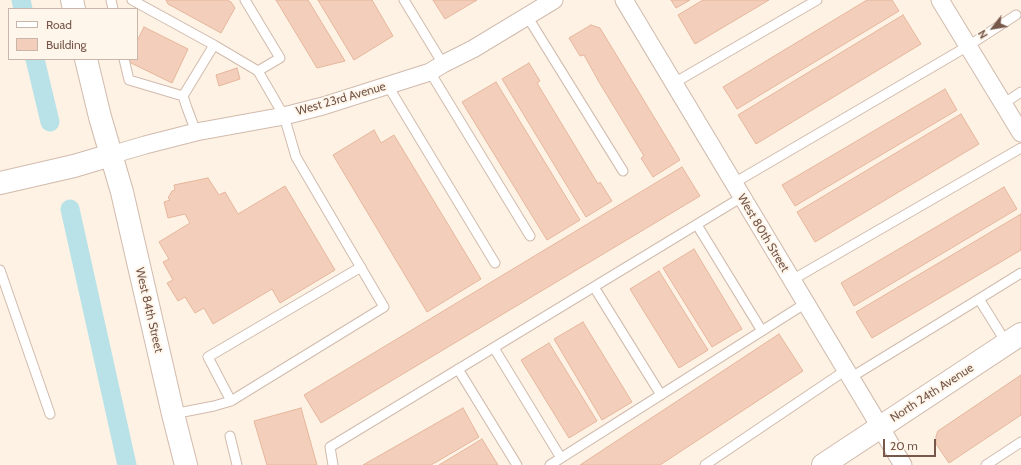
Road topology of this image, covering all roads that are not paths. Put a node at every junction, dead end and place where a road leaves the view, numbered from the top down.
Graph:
1 (132, 0) edge
2 (245, 0) edge
3 (404, 0) edge
4 (554, 0) edge
5 (624, 0) edge
6 (817, 0) edge
7 (945, 2) edge
8 (1016, 15) dead end
9 (527, 16) junction
10 (214, 45) junction
11 (968, 46) junction
12 (86, 60) edge
13 (124, 60) edge
14 (437, 68) junction
15 (258, 71) junction
16 (674, 83) junction
17 (388, 86) junction
18 (1021, 92) edge
19 (183, 96) junction
20 (1003, 104) junction
21 (284, 116) junction
22 (196, 132) junction
23 (1021, 134) edge
24 (1021, 148) edge
25 (111, 155) junction
26 (623, 171) dead end
27 (0, 183) edge
28 (738, 190) junction
29 (697, 225) junction
30 (530, 236) dead end
31 (495, 263) dead end
32 (361, 267) junction
33 (0, 270) edge
34 (1021, 273) edge
35 (792, 280) junction
36 (594, 287) junction
37 (979, 299) junction
38 (806, 303) junction
39 (762, 331) junction
40 (1014, 339) edge
41 (494, 348) junction
42 (458, 369) junction
43 (848, 374) junction
44 (661, 395) junction
45 (231, 401) junction
46 (50, 414) dead end
47 (173, 414) junction
48 (880, 427) junction
49 (230, 436) dead end
50 (1021, 442) edge
51 (561, 458) junction
52 (186, 465) edge
53 (237, 465) edge
54 (333, 465) edge
55 (517, 465) edge
56 (550, 465) edge
57 (705, 465) edge
58 (823, 465) edge
59 (903, 465) edge
60 (986, 465) edge

1 - 10 lane
2 - 15 lane
3 - 14 lane
4 - 9 street, West 23rd Avenue
5 - 16 street, West 80th Street
6 - 16 lane
7 - 11 street
8 - 11 lane
9 - 14 street, West 23rd Avenue
9 - 26 lane
10 - 15 lane
10 - 19 lane
11 - 20 street
11 - 28 lane
12 - 25 street, West 84th Street
13 - 19 lane
14 - 17 street, West 23rd Avenue
14 - 30 lane
15 - 21 lane
16 - 28 street, West 80th Street
17 - 21 street, West 23rd Avenue
17 - 31 lane
18 - 20 lane
19 - 22 lane
20 - 23 street
21 - 22 street, West 23rd Avenue
21 - 32 lane
22 - 25 street, West 23rd Avenue
24 - 35 lane
25 - 27 street
25 - 47 street, West 84th Street
28 - 29 lane
28 - 35 street, West 80th Street
29 - 36 lane
29 - 39 lane
32 - 45 lane
32 - 45 lane
33 - 46 lane
34 - 37 lane
35 - 38 street, West 80th Street
36 - 41 lane
36 - 44 lane
37 - 40 lane
37 - 43 lane
38 - 39 lane
38 - 43 street, West 80th Street
39 - 44 lane
40 - 48 street, North 24th Avenue
41 - 42 lane
41 - 51 lane
42 - 54 lane
42 - 55 lane
43 - 48 street, West 80th Street
43 - 57 lane
44 - 51 lane
45 - 47 lane
47 - 52 street, West 84th Street
48 - 58 street, North 24th Avenue
48 - 59 street, West 80th Street
49 - 53 lane
50 - 60 lane
51 - 56 lane

